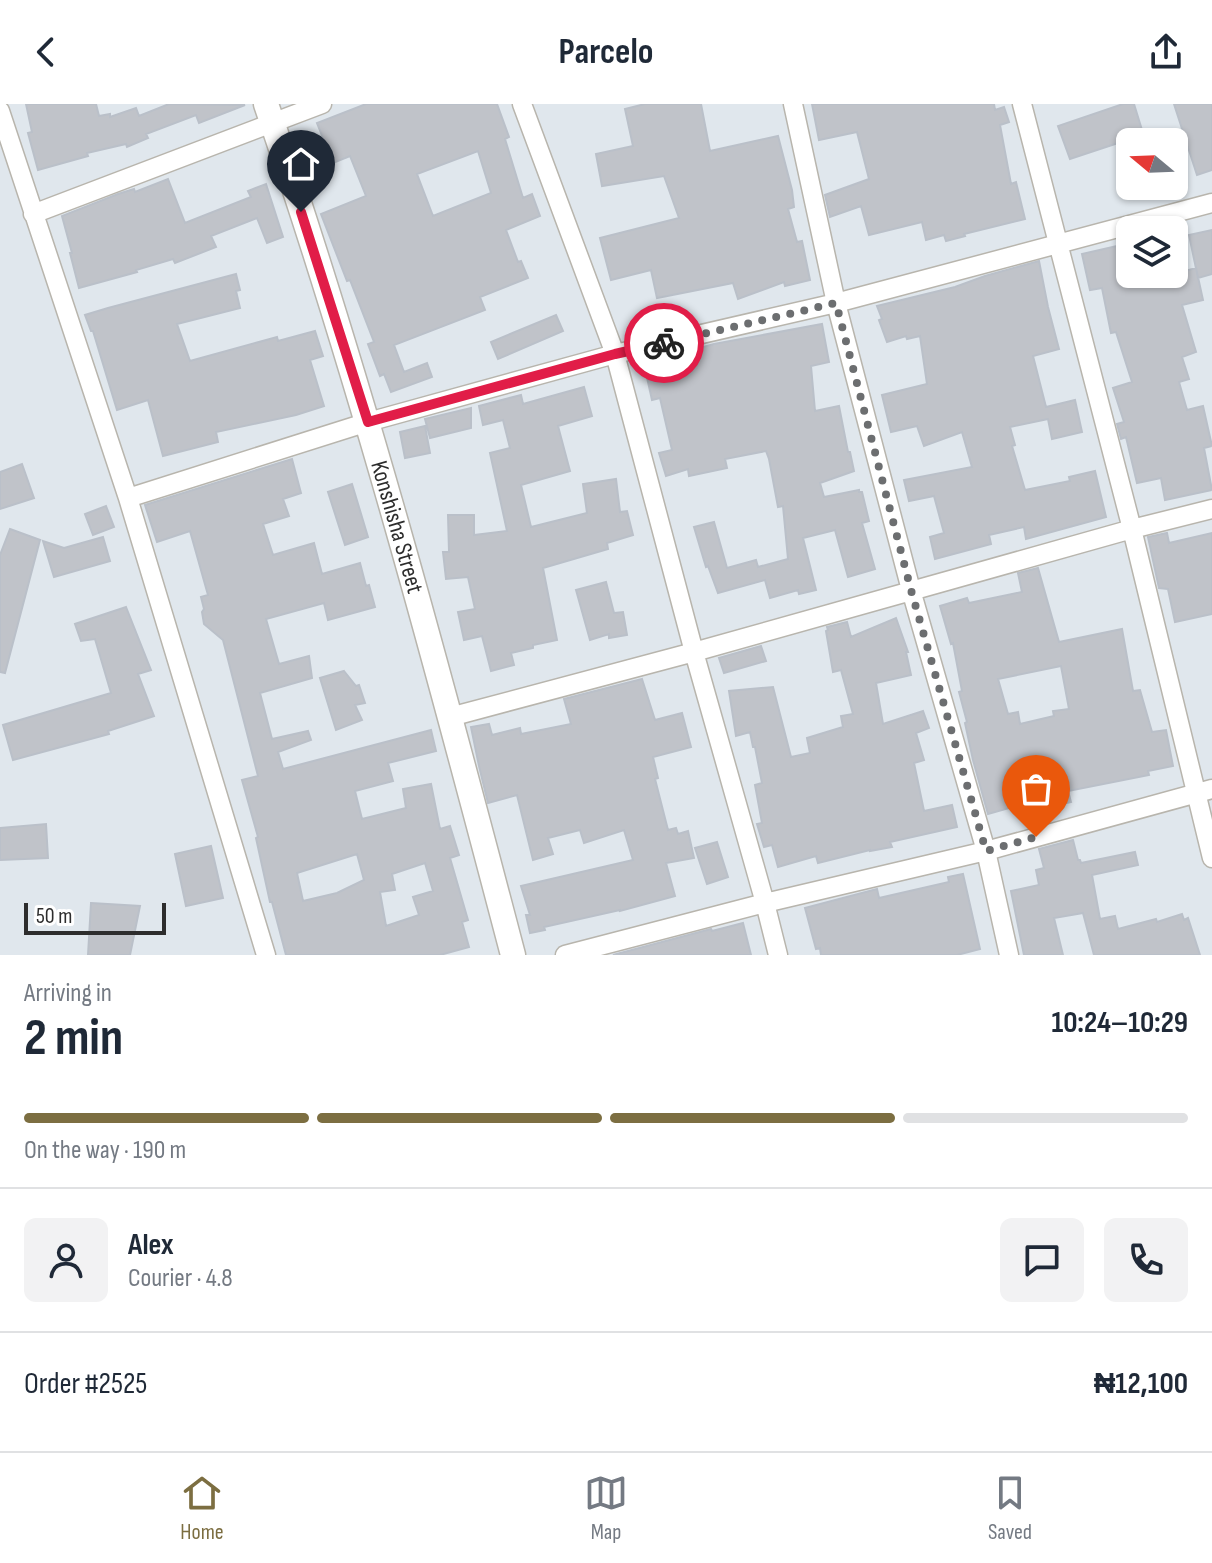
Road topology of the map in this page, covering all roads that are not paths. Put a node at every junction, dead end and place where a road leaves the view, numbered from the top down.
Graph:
1 (322, 104) edge
2 (522, 104) edge
3 (793, 104) edge
4 (1022, 104) edge
5 (0, 111) edge
6 (269, 113) edge
7 (1212, 203) edge
8 (33, 214) junction
9 (1059, 243) junction
10 (836, 303) junction
11 (615, 354) junction
12 (368, 422) junction
13 (128, 498) junction
14 (1212, 509) edge
15 (1132, 529) junction
16 (911, 590) junction
17 (694, 652) junction
18 (450, 717) junction
19 (1204, 792) edge
20 (986, 851) junction
21 (1212, 858) edge
22 (765, 903) junction
23 (266, 955) edge
24 (513, 955) edge
25 (565, 955) edge
26 (778, 955) edge
27 (1009, 955) edge

1 - 6 street
2 - 11 street
3 - 10 street
4 - 9 street
5 - 8 street
6 - 8 street
6 - 12 street, Konshisha Street
7 - 9 street
8 - 13 street
9 - 10 street
9 - 15 street
10 - 11 street
10 - 16 street
11 - 12 street
11 - 17 street
12 - 13 street
12 - 18 street, Konshisha Street
13 - 23 street
14 - 15 street
15 - 16 street
15 - 19 street
16 - 17 street
16 - 20 street
17 - 18 street
17 - 22 street
18 - 24 street, Konshisha Street
19 - 20 street
19 - 21 street
20 - 22 street
20 - 27 street
22 - 25 street
22 - 26 street

